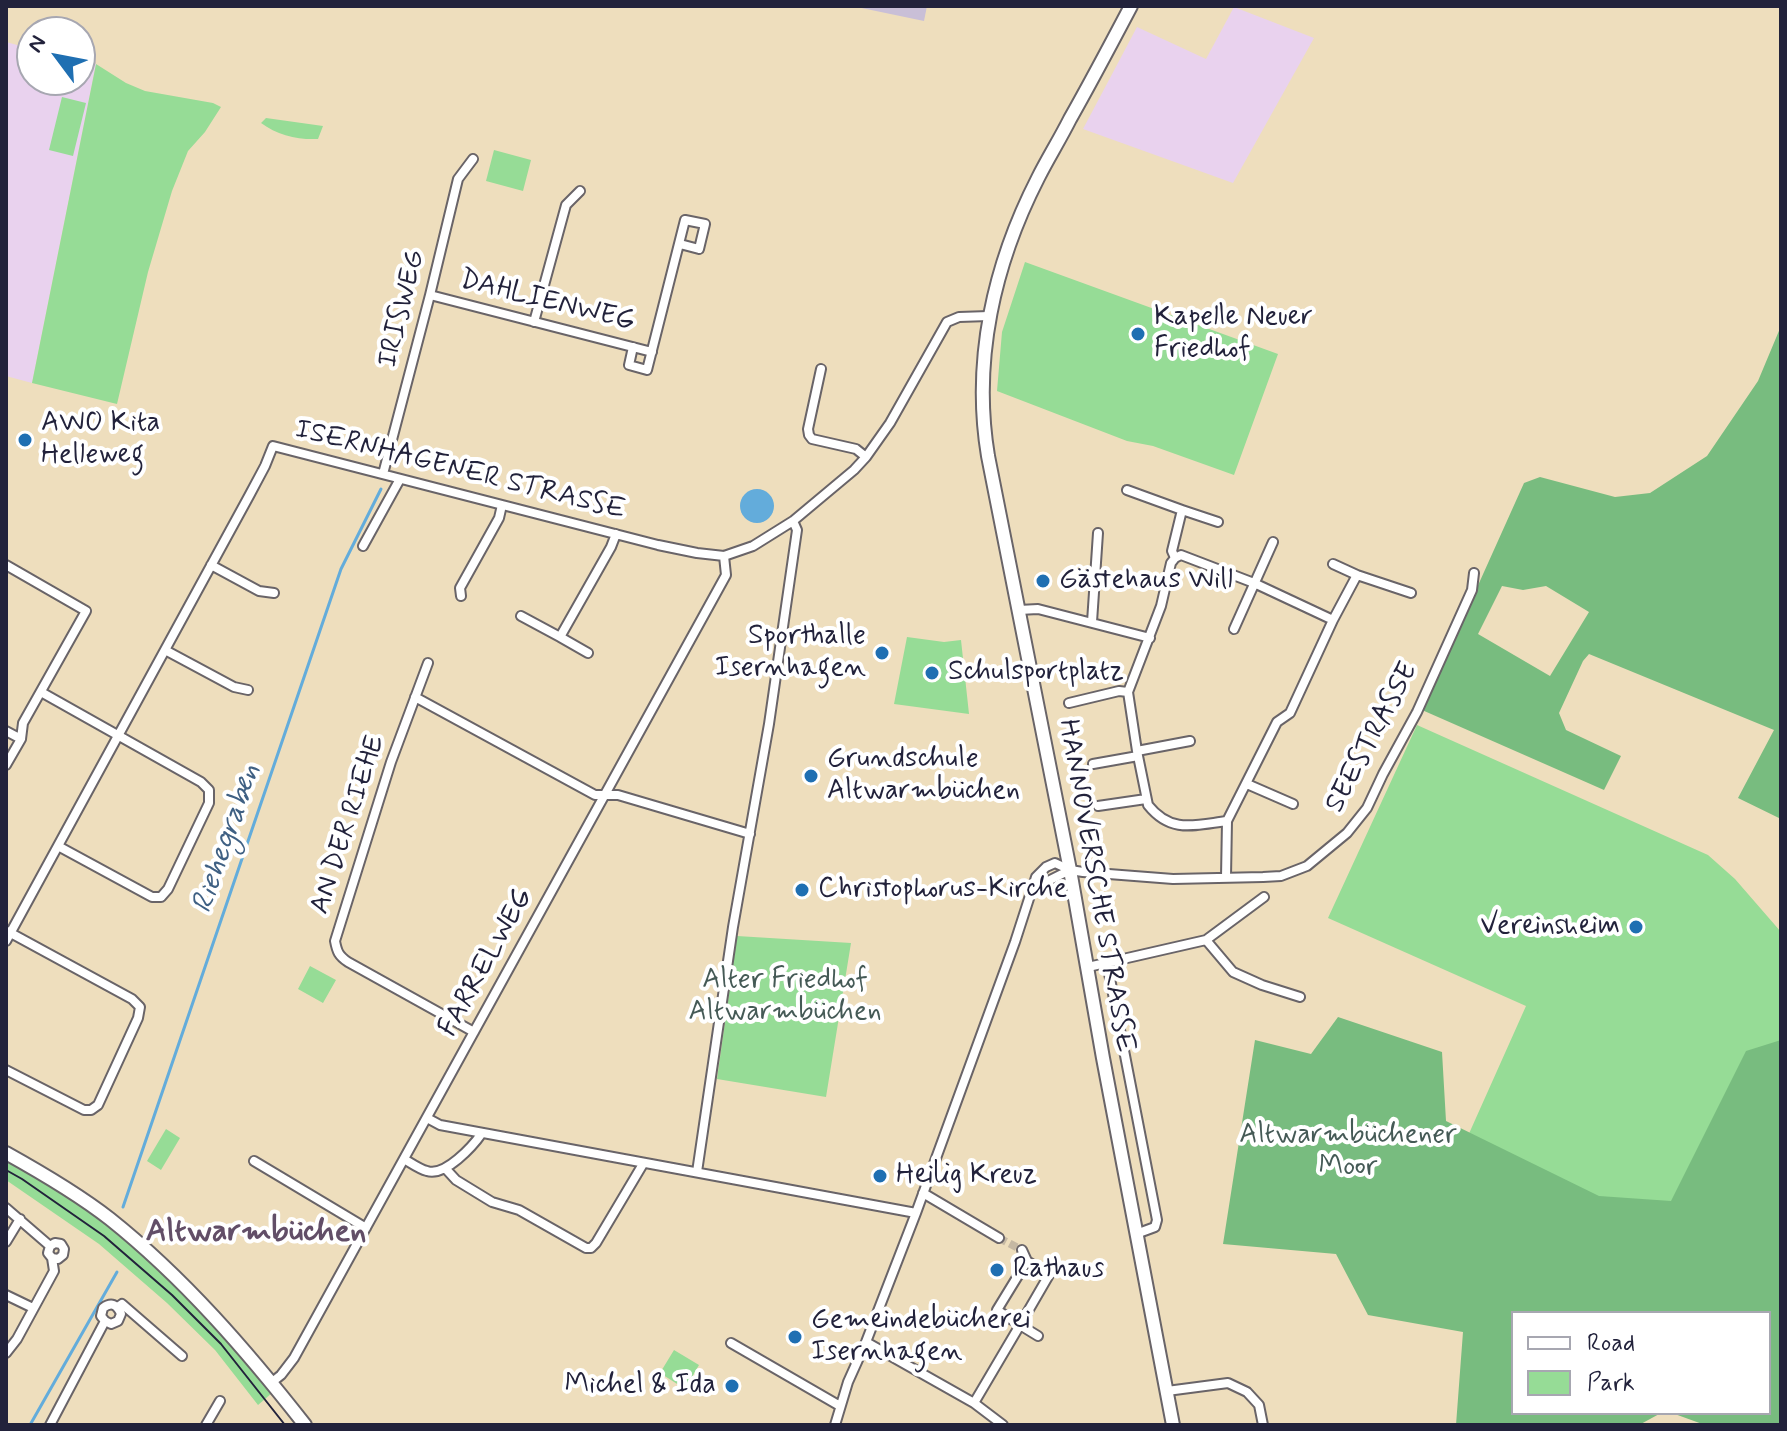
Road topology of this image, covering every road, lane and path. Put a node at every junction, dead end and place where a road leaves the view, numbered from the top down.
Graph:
1 (1131, 6) edge
2 (473, 159) dead end
3 (580, 191) dead end
4 (680, 244) dead end
5 (430, 295) junction
6 (989, 316) junction
7 (534, 322) junction
8 (633, 347) junction
9 (652, 352) junction
10 (821, 369) dead end
11 (866, 457) junction
12 (383, 474) junction
13 (400, 479) junction
14 (1127, 490) dead end
15 (502, 505) junction
16 (1182, 510) junction
17 (793, 521) junction
18 (1218, 522) dead end
19 (1098, 533) dead end
20 (616, 534) junction
21 (1273, 542) dead end
22 (363, 546) dead end
23 (724, 556) junction
24 (1175, 558) junction
25 (1333, 564) dead end
26 (6, 565) edge
27 (211, 565) junction
28 (1474, 573) dead end
29 (1357, 575) junction
30 (1254, 583) junction
31 (274, 593) dead end
32 (1411, 593) dead end
33 (461, 596) dead end
34 (1019, 610) junction
35 (521, 616) dead end
36 (1333, 620) junction
37 (1092, 622) junction
38 (1234, 629) dead end
39 (560, 637) junction
40 (1150, 638) junction
41 (165, 650) junction
42 (588, 653) dead end
43 (428, 663) dead end
44 (248, 690) dead end
45 (41, 692) junction
46 (1128, 692) junction
47 (415, 697) junction
48 (1069, 703) dead end
49 (6, 731) edge
50 (119, 737) junction
51 (21, 739) junction
52 (1190, 741) dead end
53 (1137, 753) junction
54 (1093, 764) dead end
55 (6, 765) edge
56 (1247, 784) junction
57 (604, 795) junction
58 (1146, 799) junction
59 (1293, 804) dead end
60 (1098, 806) dead end
61 (1227, 821) junction
62 (750, 834) junction
63 (58, 846) junction
64 (1070, 870) junction
65 (1226, 877) junction
66 (1264, 897) dead end
67 (7, 935) edge
68 (1206, 940) junction
69 (1107, 963) junction
70 (1088, 967) junction
71 (1300, 997) dead end
72 (474, 1032) junction
73 (6, 1070) edge
74 (427, 1118) junction
75 (482, 1133) junction
76 (6, 1153) edge
77 (404, 1159) junction
78 (254, 1161) dead end
79 (643, 1164) junction
80 (445, 1168) junction
81 (697, 1172) junction
82 (923, 1193) junction
83 (6, 1208) edge
84 (916, 1213) junction
85 (20, 1219) junction
86 (366, 1228) junction
87 (1136, 1234) junction
88 (999, 1238) tunnel mouth
89 (6, 1242) edge
90 (50, 1246) junction
91 (1022, 1250) tunnel mouth
92 (52, 1258) junction
93 (1027, 1261) junction
94 (6, 1295) edge
95 (33, 1308) junction
96 (1020, 1325) junction
97 (1038, 1336) dead end
98 (866, 1342) junction
99 (731, 1343) dead end
100 (6, 1352) edge
101 (182, 1356) dead end
102 (271, 1383) junction
103 (1167, 1391) junction
104 (220, 1401) dead end
105 (974, 1403) junction
106 (840, 1406) junction
107 (50, 1425) edge
108 (206, 1425) edge
109 (305, 1425) edge
110 (835, 1425) edge
111 (1003, 1425) edge
112 (1173, 1425) edge
113 (1263, 1425) edge

1 - 6 main road, HANNOVERSCHE STRASSE
2 - 5 street, IRISWEG
3 - 7 street
4 - 9 street
5 - 7 street, DAHLIENWEG
5 - 12 street, IRISWEG
6 - 11 street, ISERNHAGENER STRASSE
6 - 34 main road, HANNOVERSCHE STRASSE
7 - 8 street, DAHLIENWEG
8 - 9 street, DAHLIENWEG
8 - 9 street
10 - 11 street
11 - 17 street, ISERNHAGENER STRASSE
12 - 13 street, ISERNHAGENER STRASSE
12 - 27 street, ISERNHAGENER STRASSE
13 - 15 street, ISERNHAGENER STRASSE
13 - 22 street
14 - 16 street
15 - 20 street, ISERNHAGENER STRASSE
15 - 33 street
16 - 18 street
16 - 24 street
17 - 23 street, ISERNHAGENER STRASSE
17 - 62 street
19 - 37 street
20 - 23 street, ISERNHAGENER STRASSE
20 - 39 street
21 - 30 street
23 - 57 street, FARRELWEG
24 - 30 street
24 - 40 street
25 - 29 street
26 - 45 street
27 - 31 street
27 - 41 street, ISERNHAGENER STRASSE
28 - 65 street, SEESTRASSE
29 - 32 street
29 - 36 street
30 - 36 street
30 - 38 street
34 - 37 street
34 - 64 main road, HANNOVERSCHE STRASSE
35 - 39 street
36 - 56 street
37 - 40 street
39 - 42 street
40 - 46 street
41 - 44 street
41 - 50 street, ISERNHAGENER STRASSE
43 - 47 street, AN DER RIEHE
45 - 50 street
45 - 51 street
46 - 48 street
46 - 53 street
47 - 57 street
47 - 72 street, AN DER RIEHE
49 - 51 street
50 - 63 street, ISERNHAGENER STRASSE
50 - 63 street
51 - 55 street
52 - 53 street
53 - 54 street
53 - 58 street
56 - 59 street
56 - 61 street
57 - 62 street
57 - 72 street, FARRELWEG
58 - 60 street
58 - 61 street
61 - 65 street
62 - 81 street
63 - 67 street, ISERNHAGENER STRASSE
64 - 65 street, SEESTRASSE
64 - 70 main road, HANNOVERSCHE STRASSE
64 - 82 street
66 - 68 street
67 - 73 street
68 - 69 street
68 - 71 street
69 - 70 street
69 - 87 street, HANNOVERSCHE STRASSE
70 - 87 main road, HANNOVERSCHE STRASSE
72 - 74 street, FARRELWEG
74 - 75 street
74 - 77 street, FARRELWEG
75 - 79 street
75 - 80 street
76 - 102 main road
77 - 80 street
77 - 86 street, FARRELWEG
78 - 86 street
79 - 80 street
79 - 81 street
81 - 84 street
82 - 84 street
82 - 88 street
83 - 85 street
84 - 98 street
85 - 89 street
85 - 90 street
86 - 102 street, FARRELWEG
87 - 103 main road, HANNOVERSCHE STRASSE
90 - 92 street
90 - 92 street
91 - 93 street
92 - 95 street
93 - 96 street
93 - 96 street
94 - 95 street
95 - 100 street
96 - 97 street
96 - 105 street
98 - 105 street
98 - 106 street
99 - 106 street
101 - 107 street
102 - 109 main road
103 - 112 main road, HANNOVERSCHE STRASSE
103 - 113 street
104 - 108 street
105 - 111 street
106 - 110 street

